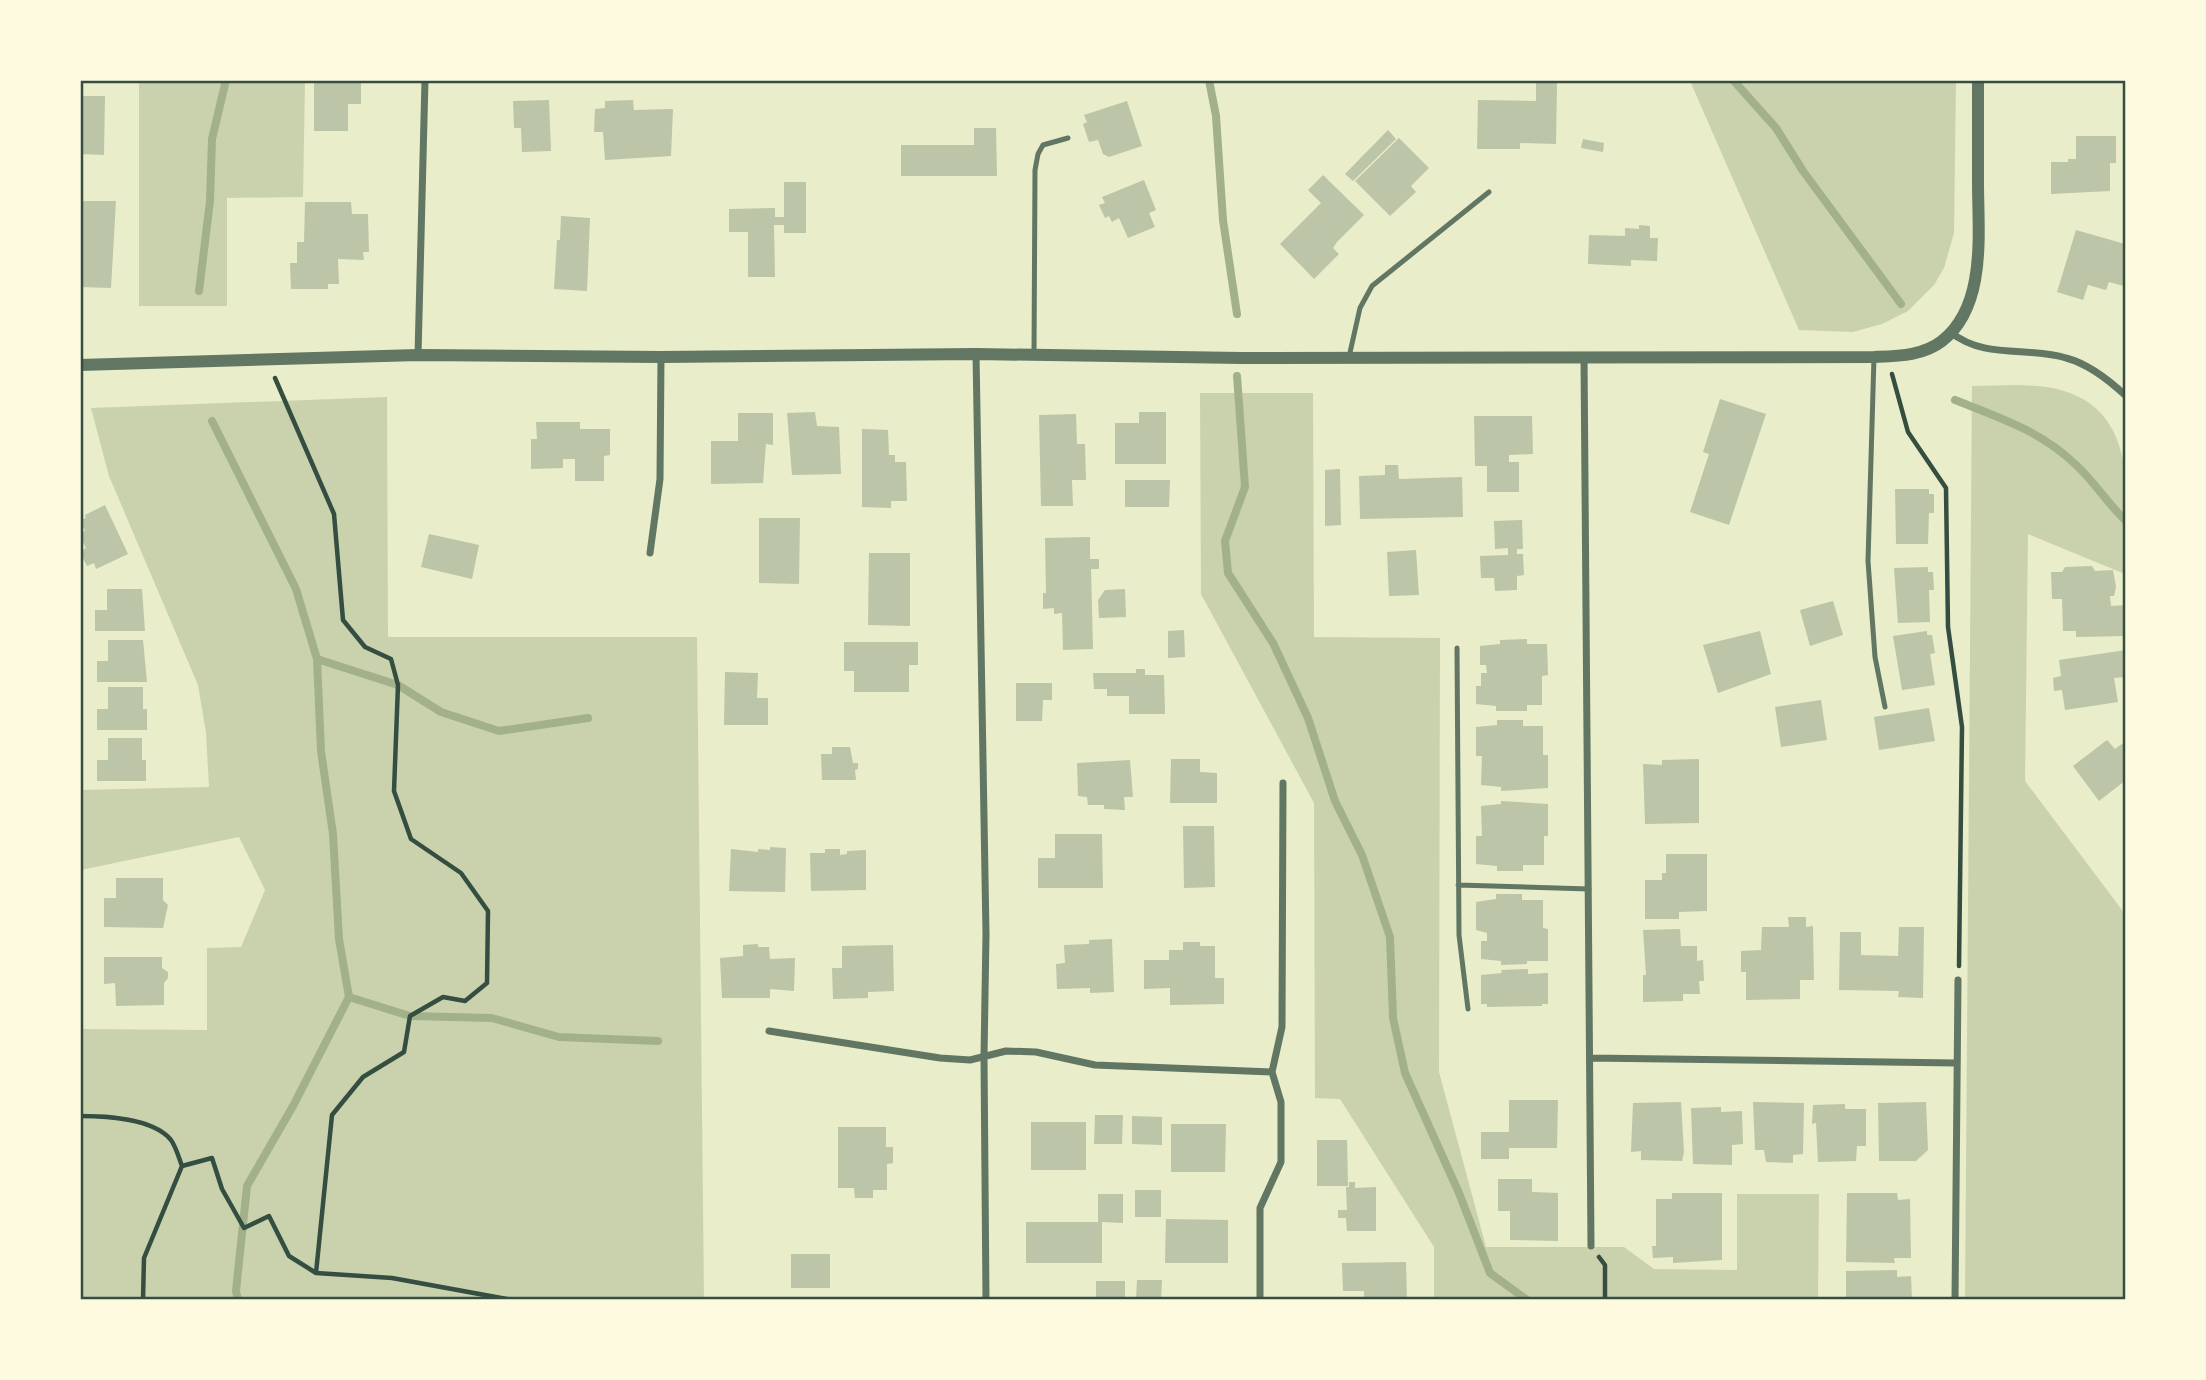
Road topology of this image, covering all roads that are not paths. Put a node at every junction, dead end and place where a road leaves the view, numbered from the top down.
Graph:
1 (425, 80) edge
2 (1978, 80) edge
3 (1068, 138) dead end
4 (1489, 192) dead end
5 (1950, 332) junction
6 (976, 354) junction
7 (418, 355) junction
8 (1034, 355) junction
9 (1584, 356) junction
10 (661, 357) junction
11 (1349, 357) junction
12 (1881, 357) junction
13 (80, 365) edge
14 (2126, 396) edge
15 (650, 552) dead end
16 (1457, 648) dead end
17 (1885, 707) dead end
18 (1283, 783) dead end
19 (1458, 886) junction
20 (1589, 889) junction
21 (1958, 981) road end
22 (1468, 1009) dead end
23 (769, 1031) dead end
24 (984, 1057) junction
25 (1590, 1058) junction
26 (1956, 1063) junction
27 (1272, 1072) junction
28 (1591, 1246) road end
29 (986, 1300) edge
30 (1260, 1300) edge
31 (1955, 1300) edge

1 - 7 street
2 - 5 street
3 - 8 lane
4 - 11 lane
5 - 12 street
5 - 14 street
6 - 8 street
6 - 10 street
6 - 24 street
7 - 10 street
7 - 13 street
8 - 11 street
9 - 11 street
9 - 12 street
9 - 20 street
10 - 15 street
12 - 17 lane
16 - 19 lane
18 - 27 street
19 - 20 lane
19 - 22 lane
20 - 25 street
21 - 26 street
23 - 24 street
24 - 27 street
24 - 29 street
25 - 26 street
25 - 28 street
26 - 31 street
27 - 30 street

